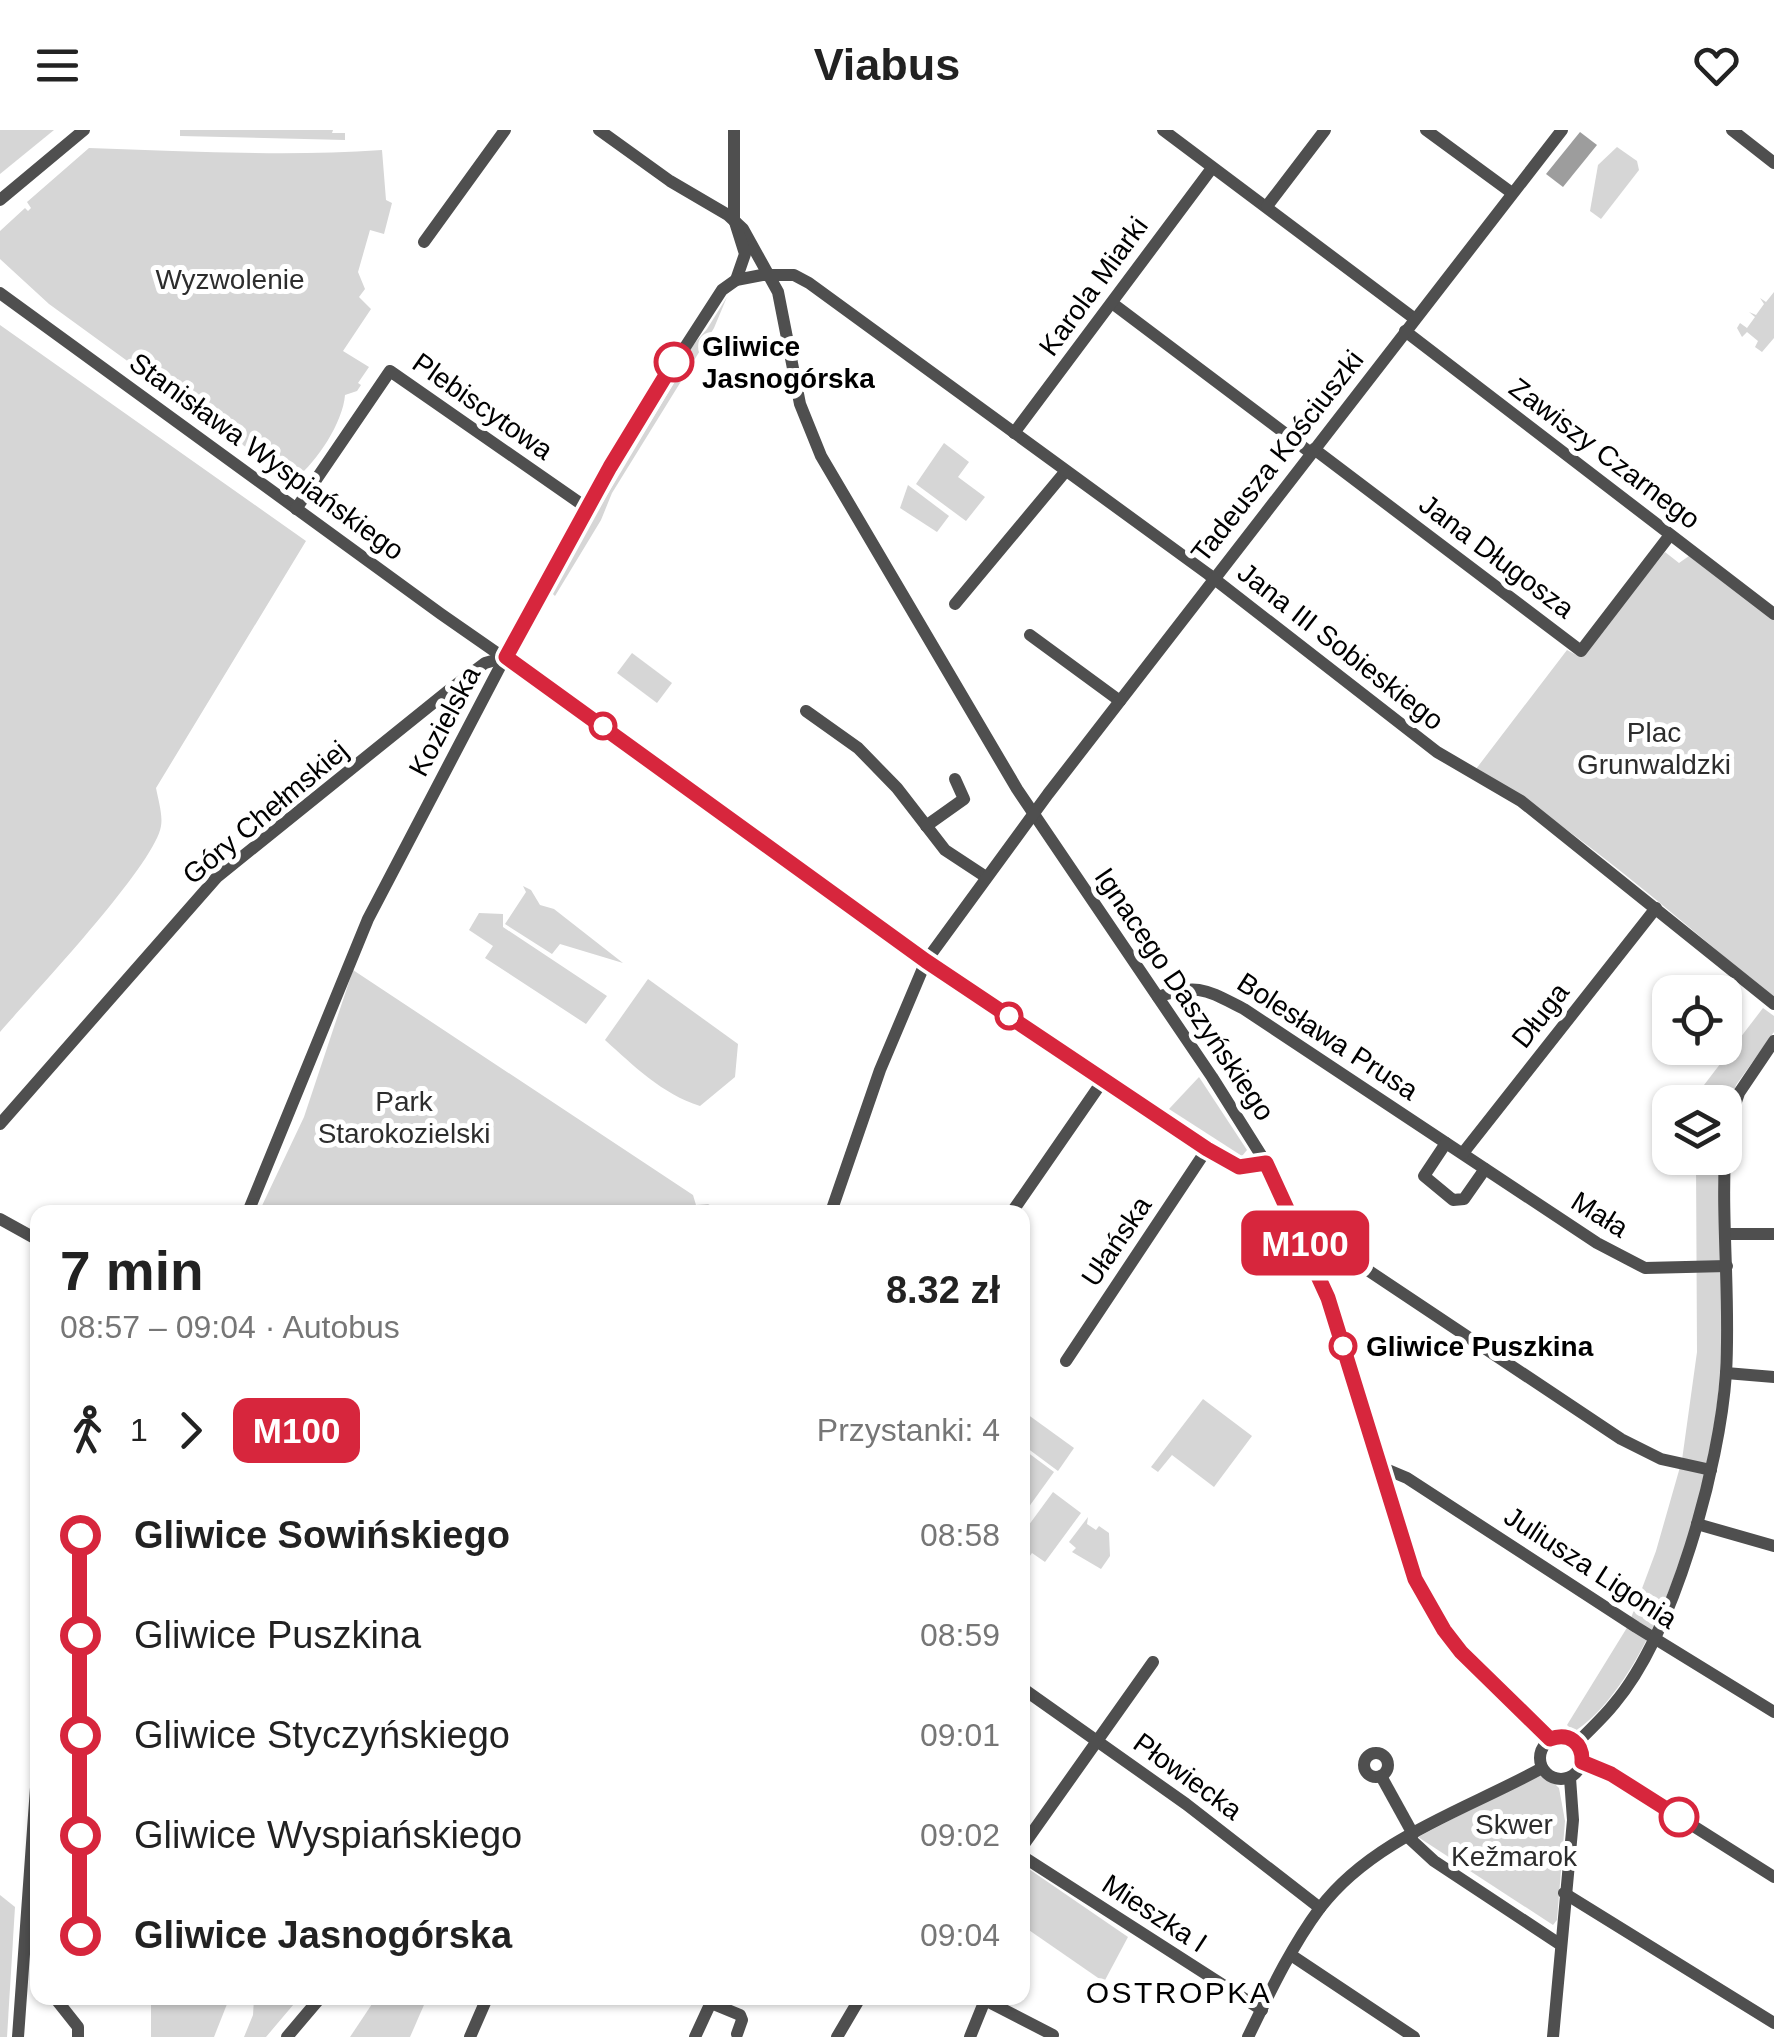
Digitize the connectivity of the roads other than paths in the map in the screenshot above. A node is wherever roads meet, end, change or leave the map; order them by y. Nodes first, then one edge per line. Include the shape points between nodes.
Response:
1 (84, 130) edge
2 (506, 130) edge
3 (734, 130) edge
4 (1163, 130) edge
5 (1324, 130) edge
6 (1426, 130) edge
7 (1562, 130) edge
8 (1732, 130) edge
9 (605, 133) edge
10 (1774, 163) edge
11 (1212, 168) junction
12 (1512, 193) junction
13 (0, 200) edge
14 (1267, 206) junction
15 (734, 220) junction
16 (424, 242) dead end
17 (771, 276) junction
18 (736, 280) junction
19 (0, 293) edge
20 (1112, 303) junction
21 (1415, 319) junction
22 (1405, 332) junction
23 (1014, 433) junction
24 (1313, 451) junction
25 (1065, 472) junction
26 (587, 508) junction
27 (296, 509) junction
28 (1670, 535) junction
29 (1214, 579) junction
30 (954, 604) dead end
31 (1774, 614) edge
32 (1030, 636) dead end
33 (506, 657) junction
34 (1120, 701) junction
35 (806, 711) dead end
36 (955, 780) dead end
37 (1034, 814) junction
38 (926, 826) junction
39 (986, 877) junction
40 (1656, 908) junction
41 (926, 961) junction
42 (1158, 997) junction
43 (1774, 1004) edge
44 (1774, 1041) edge
45 (1104, 1079) junction
46 (0, 1124) edge
47 (1446, 1143) junction
48 (1207, 1149) junction
49 (1464, 1153) junction
50 (1266, 1163) junction
51 (1485, 1169) junction
52 (251, 1205) edge
53 (833, 1205) edge
54 (1017, 1205) edge
55 (0, 1219) edge
56 (1726, 1234) junction
57 (1774, 1234) edge
58 (30, 1236) edge
59 (1307, 1248) junction
60 (1726, 1266) junction
61 (1066, 1361) dead end
62 (1726, 1373) junction
63 (1774, 1377) edge
64 (1380, 1470) junction
65 (1711, 1470) junction
66 (1697, 1524) junction
67 (1774, 1546) edge
68 (1653, 1637) junction
69 (1153, 1662) dead end
70 (1030, 1694) edge
71 (1774, 1712) edge
72 (1550, 1739) junction
73 (1096, 1740) junction
74 (1577, 1743) junction
75 (1582, 1762) junction
76 (1542, 1768) junction
77 (1381, 1776) dead end
78 (1570, 1778) junction
79 (1030, 1835) edge
80 (1410, 1836) junction
81 (1030, 1861) edge
82 (1774, 1877) edge
83 (1564, 1894) junction
84 (1320, 1908) junction
85 (1561, 1945) junction
86 (1291, 1955) junction
87 (30, 1977) edge
88 (60, 2005) edge
89 (314, 2005) edge
90 (485, 2005) edge
91 (710, 2005) edge
92 (721, 2005) edge
93 (854, 2005) edge
94 (981, 2005) edge
95 (995, 2005) edge
96 (1262, 2010) junction
97 (1774, 2023) edge
98 (737, 2034) dead end
99 (1053, 2035) edge
100 (18, 2037) edge
101 (78, 2037) edge
102 (286, 2037) edge
103 (470, 2037) edge
104 (696, 2037) edge
105 (837, 2037) edge
106 (970, 2037) edge
107 (1248, 2037) edge
108 (1414, 2037) edge
109 (1552, 2037) edge

1 - 13 street
2 - 16 street
3 - 15 street
4 - 11 street
5 - 14 street
6 - 12 street
7 - 12 street, Tadeusza Kościuszki
8 - 10 street
9 - 15 street
11 - 14 street
11 - 20 street, Karola Miarki
12 - 21 street, Tadeusza Kościuszki
14 - 21 street
15 - 17 street, Ignacego Daszyńskiego
15 - 18 street via 745,254
17 - 18 street
17 - 23 street, Jana III Sobieskiego via 802,278
17 - 37 street, Ignacego Daszyńskiego via 812,438
18 - 26 street, Kozielska via 716,298
19 - 27 street, Stanisława Wyspiańskiego
20 - 23 street, Karola Miarki
20 - 24 street
21 - 22 street, Tadeusza Kościuszki
22 - 24 street, Tadeusza Kościuszki
22 - 28 street, Zawiszy Czarnego
23 - 25 street, Jana III Sobieskiego
24 - 28 street, Jana Długosza via 1581,651
24 - 29 street, Tadeusza Kościuszki
25 - 29 street, Jana III Sobieskiego
25 - 30 street
26 - 27 street, Plebiscytowa via 390,371
26 - 33 street, Kozielska
27 - 33 street, Stanisława Wyspiańskiego
28 - 31 street, Zawiszy Czarnego
29 - 34 street, Tadeusza Kościuszki
29 - 40 street, Jana III Sobieskiego via 1437,752 1520,801
32 - 34 street
33 - 41 street, Stanisława Wyspiańskiego
33 - 46 street, Góry Chełmskiej via 453,687 218,878
33 - 52 street, Kozielska via 363,929
34 - 37 street, Tadeusza Kościuszki
35 - 38 street via 858,748
36 - 38 street via 964,799
37 - 39 street, Tadeusza Kościuszki
37 - 42 street, Ignacego Daszyńskiego
38 - 39 street via 945,850
39 - 41 street, Tadeusza Kościuszki
40 - 43 street, Jana III Sobieskiego
40 - 49 street, Długa
41 - 45 street, Stanisława Wyspiańskiego
41 - 53 street, Tadeusza Kościuszki
42 - 47 street, Bolesława Prusa via 1189,987 1215,994
42 - 50 street, Ignacego Daszyńskiego
44 - 56 street via 1738,1092 1727,1128
45 - 48 street, Stanisława Wyspiańskiego
45 - 54 street
47 - 49 street, Bolesława Prusa
47 - 51 street via 1424,1178 1453,1200 1464,1199
48 - 50 street, Stanisława Wyspiańskiego via 1239,1167
48 - 61 street, Ułańska
49 - 51 street, Mała
50 - 59 street, Ignacego Daszyńskiego
51 - 60 street, Mała via 1636,1264
55 - 58 street
56 - 57 street
56 - 60 street
59 - 64 street, Ignacego Daszyńskiego
59 - 65 street via 1324,1244 1340,1251 1646,1452
60 - 62 street
62 - 63 street
62 - 65 street
64 - 68 street, Juliusza Ligonia via 1407,1478
64 - 72 street, Ignacego Daszyńskiego via 1405,1553 1432,1612 1461,1652
65 - 66 street
66 - 67 street
66 - 68 street
68 - 71 street, Juliusza Ligonia
68 - 74 street via 1614,1704
69 - 73 street
70 - 73 street, Płowiecka
72 - 74 street via 1564,1736
72 - 76 street via 1540,1754
73 - 79 street
73 - 84 street, Płowiecka
74 - 75 street
75 - 78 street
75 - 82 street
76 - 78 street via 1556,1779
76 - 80 street
77 - 80 street
78 - 83 street via 1573,1820
80 - 84 street via 1360,1868
80 - 85 street via 1434,1861
81 - 96 street, Mieszka I
83 - 85 street
83 - 97 street
84 - 86 street
85 - 109 street
86 - 96 street
86 - 108 street
87 - 100 street
88 - 101 street
89 - 102 street
90 - 103 street
91 - 104 street
92 - 98 street via 740,2015
93 - 105 street
94 - 106 street
95 - 99 street
96 - 107 street

